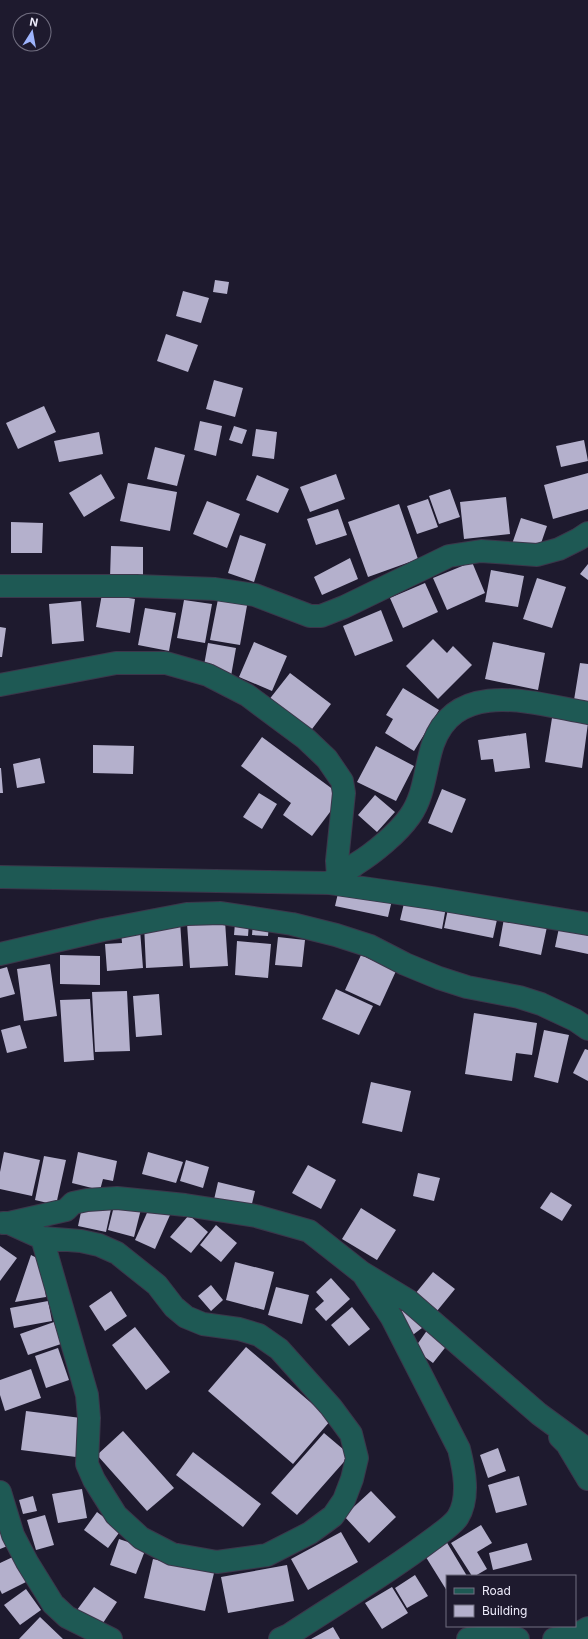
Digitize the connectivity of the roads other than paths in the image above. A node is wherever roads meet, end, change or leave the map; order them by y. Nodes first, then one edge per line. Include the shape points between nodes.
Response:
1 (588, 533) edge
2 (0, 586) edge
3 (0, 685) edge
4 (588, 713) edge
5 (0, 877) edge
6 (333, 879) junction
7 (588, 922) edge
8 (0, 954) edge
9 (588, 1029) edge
10 (4, 1223) edge
11 (42, 1238) junction
12 (361, 1272) junction
13 (539, 1414) junction
14 (588, 1450) edge
15 (588, 1479) edge
16 (0, 1492) edge
17 (588, 1628) edge
18 (112, 1639) edge
19 (280, 1639) edge
20 (468, 1639) edge
21 (518, 1639) edge
22 (554, 1639) edge

1 - 2 street via 559,549 537,555 482,551 449,556 320,616 310,616 255,595 215,589
3 - 6 street via 116,663 166,663 208,675 247,695 306,739 327,759 342,781 344,792
4 - 6 street via 509,699 488,700 464,707 445,721 433,744 419,798 411,816 388,840 358,864
5 - 6 street
6 - 7 street
8 - 9 street via 187,914 221,913 292,924 336,935 370,946 405,964 446,980 467,987 519,996 541,1004
10 - 11 street
10 - 12 street via 66,1210 73,1203 87,1200 117,1198 185,1205 256,1216 309,1231
11 - 11 street via 81,1241 117,1253 157,1285 174,1307 186,1317 203,1324 239,1329 259,1335 279,1349 331,1407 351,1434 357,1458 344,1500 333,1516 310,1533 267,1555 217,1562 172,1554 142,1538 116,1514 87,1464 87,1395
12 - 13 street via 409,1301
12 - 19 street via 392,1318 459,1449 464,1470 463,1502 458,1517 413,1554
13 - 14 street
13 - 15 street via 567,1444
16 - 18 street via 13,1536 53,1604 67,1617
17 - 22 street via 572,1637
20 - 21 street

